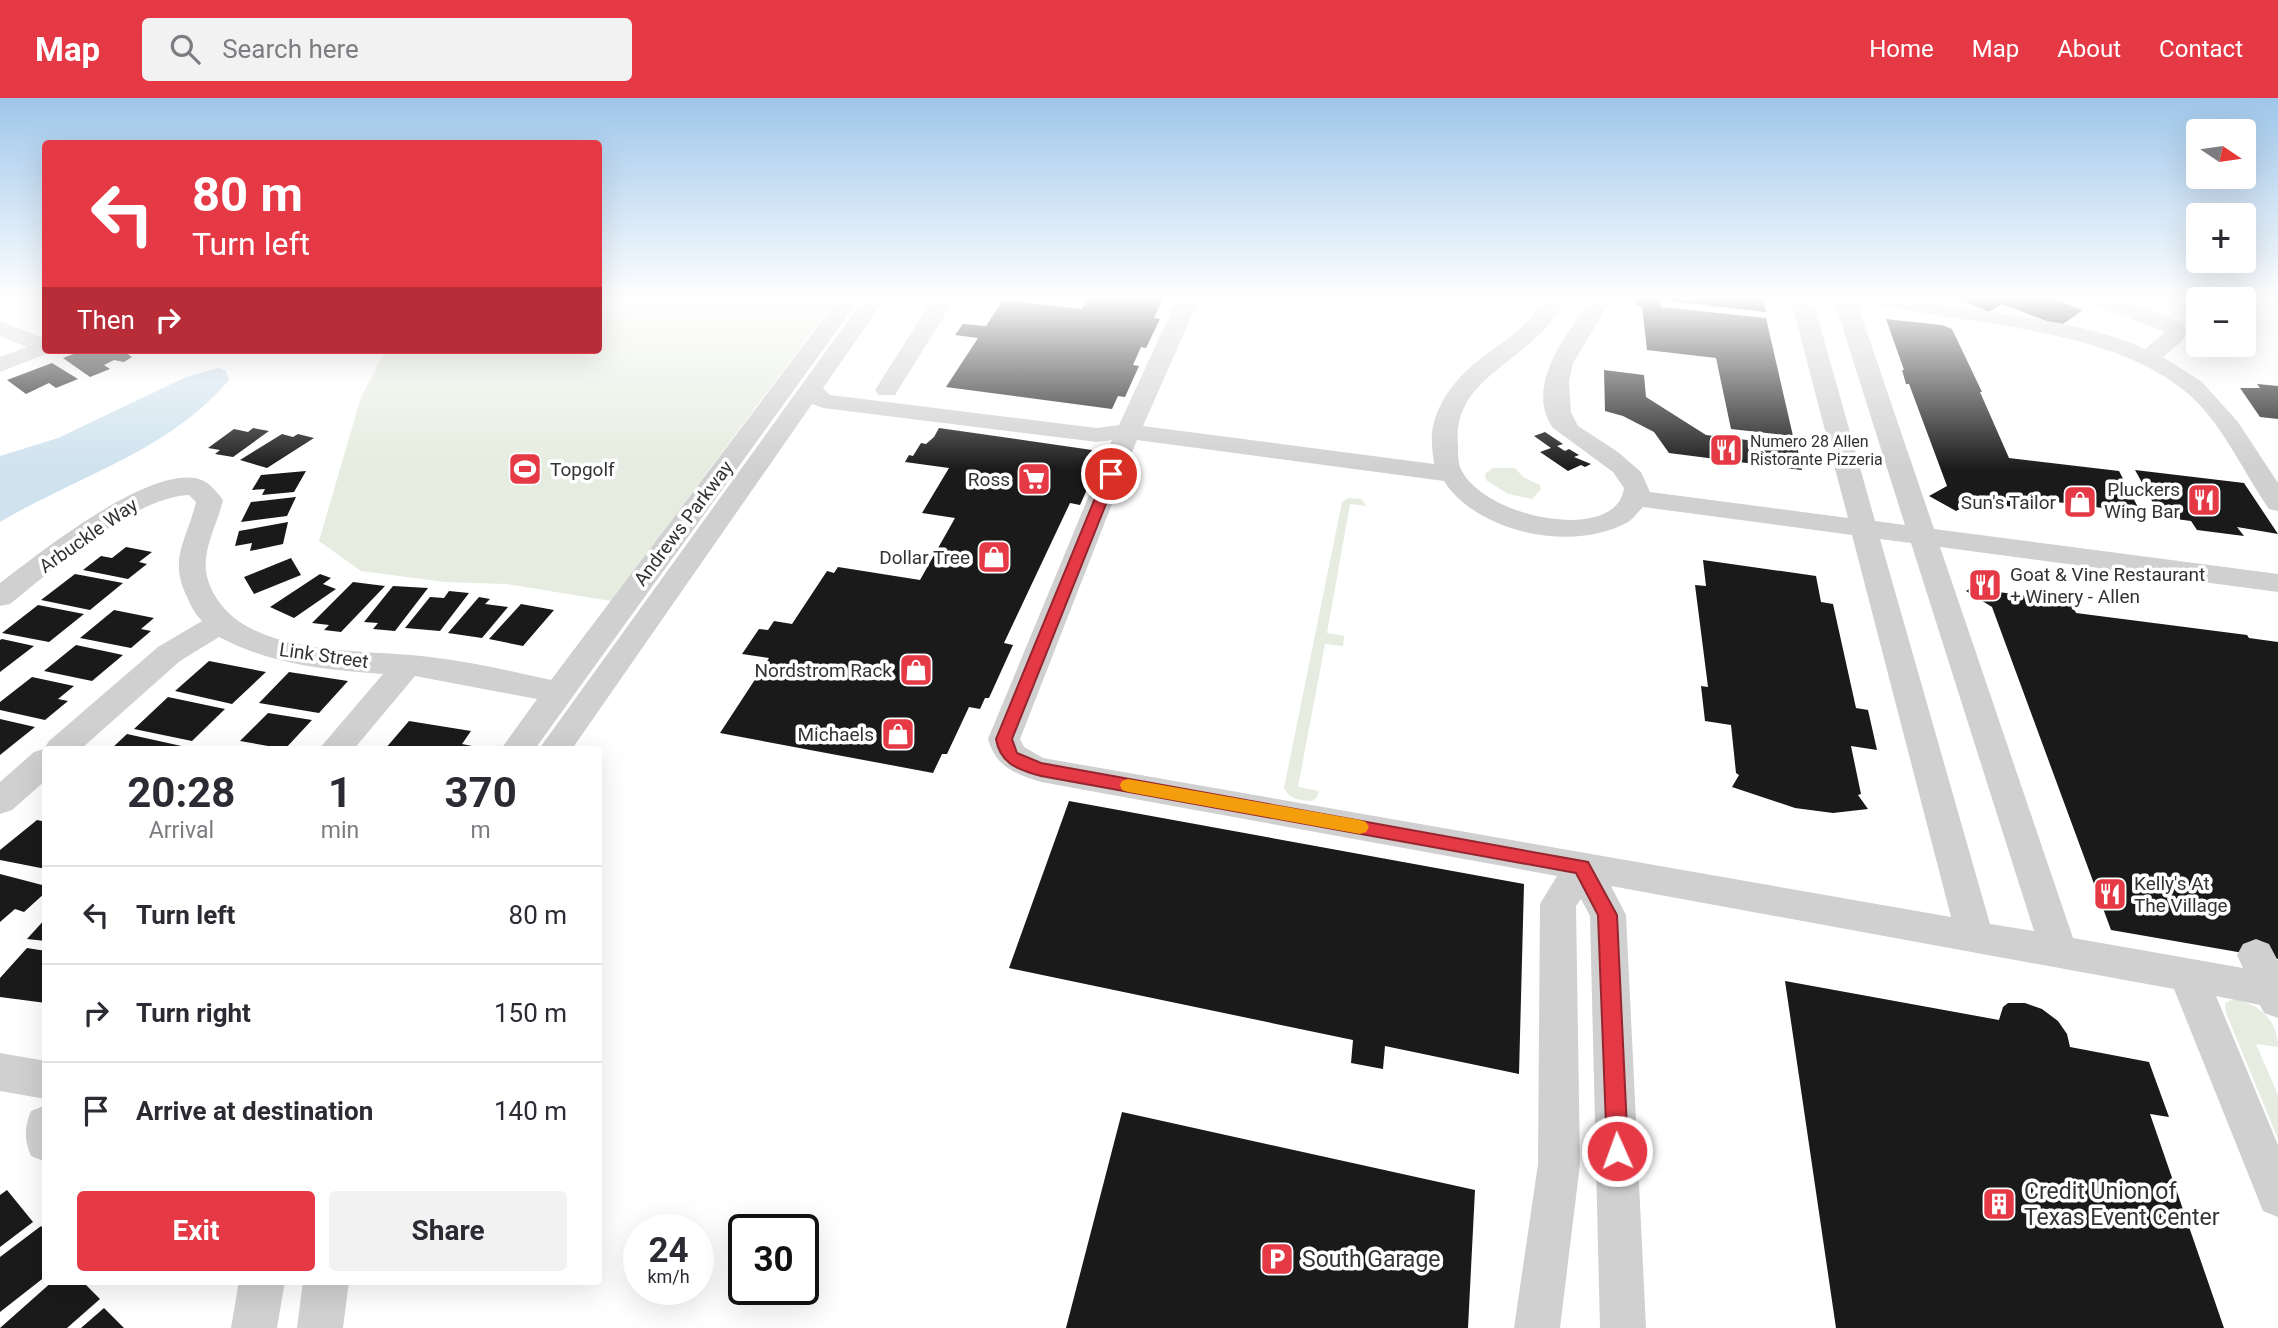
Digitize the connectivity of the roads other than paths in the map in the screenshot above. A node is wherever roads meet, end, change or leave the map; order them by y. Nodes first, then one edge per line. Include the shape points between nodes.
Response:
1 (27, 354) edge
2 (817, 354) edge
3 (826, 354) edge
4 (909, 354) edge
5 (1163, 354) edge
6 (1497, 354) edge
7 (1567, 354) edge
8 (1817, 354) edge
9 (1863, 354) edge
10 (2138, 354) edge
11 (2151, 354) edge
12 (2147, 358) junction
13 (0, 365) edge
14 (798, 387) junction
15 (887, 390) junction
16 (1129, 431) junction
17 (1449, 474) junction
18 (181, 486) joint
19 (1636, 498) junction
20 (2278, 503) edge
21 (1864, 529) junction
22 (1922, 536) junction
23 (2278, 583) edge
24 (0, 597) edge
25 (220, 623) junction
26 (408, 665) junction
27 (558, 692) junction
28 (63, 746) edge
29 (338, 746) edge
30 (519, 746) edge
31 (557, 746) edge
32 (42, 764) edge
33 (0, 801) edge
34 (1582, 867) junction
35 (1975, 937) junction
36 (2059, 952) junction
37 (2256, 955) dead end
38 (2188, 976) junction
39 (2276, 994) edge
40 (0, 1072) edge
41 (42, 1079) edge
42 (2278, 1196) edge
43 (261, 1285) edge
44 (325, 1285) edge
45 (254, 1328) edge
46 (320, 1328) edge
47 (1537, 1328) edge
48 (1623, 1328) edge

1 - 13 street
2 - 14 street, Andrews Parkway
3 - 14 street, Andrews Parkway
4 - 15 street
5 - 16 street
6 - 17 street via 1469,378 1450,409 1442,454
7 - 19 street via 1559,368 1562,423 1629,472 1637,488
8 - 21 street
9 - 22 street
10 - 12 street
11 - 12 street
12 - 20 street via 2205,398
14 - 15 street via 834,384
14 - 16 street via 823,401 1097,435
14 - 27 street, Andrews Parkway
14 - 31 street, Andrews Parkway
15 - 16 street via 1105,419
16 - 17 street
16 - 34 street via 1004,739 1012,757 1041,769
17 - 19 street via 1458,489 1477,504 1532,525 1597,524 1628,509
18 - 24 street, Arbuckle Way via 128,504
18 - 25 street, Link Street via 204,490 210,500 192,549 192,570 201,599
19 - 21 street
21 - 22 street
21 - 35 street
22 - 23 street
22 - 36 street
25 - 26 street, Link Street via 254,642 284,651
25 - 28 street via 169,654
26 - 27 street, Link Street
26 - 29 street
27 - 30 street, Andrews Parkway
32 - 33 street
34 - 35 street
34 - 47 street via 1558,904 1559,1164
34 - 48 street via 1608,915
35 - 36 street
36 - 38 street
37 - 39 street
38 - 39 street
38 - 42 street
40 - 41 street
43 - 45 street
44 - 46 street

